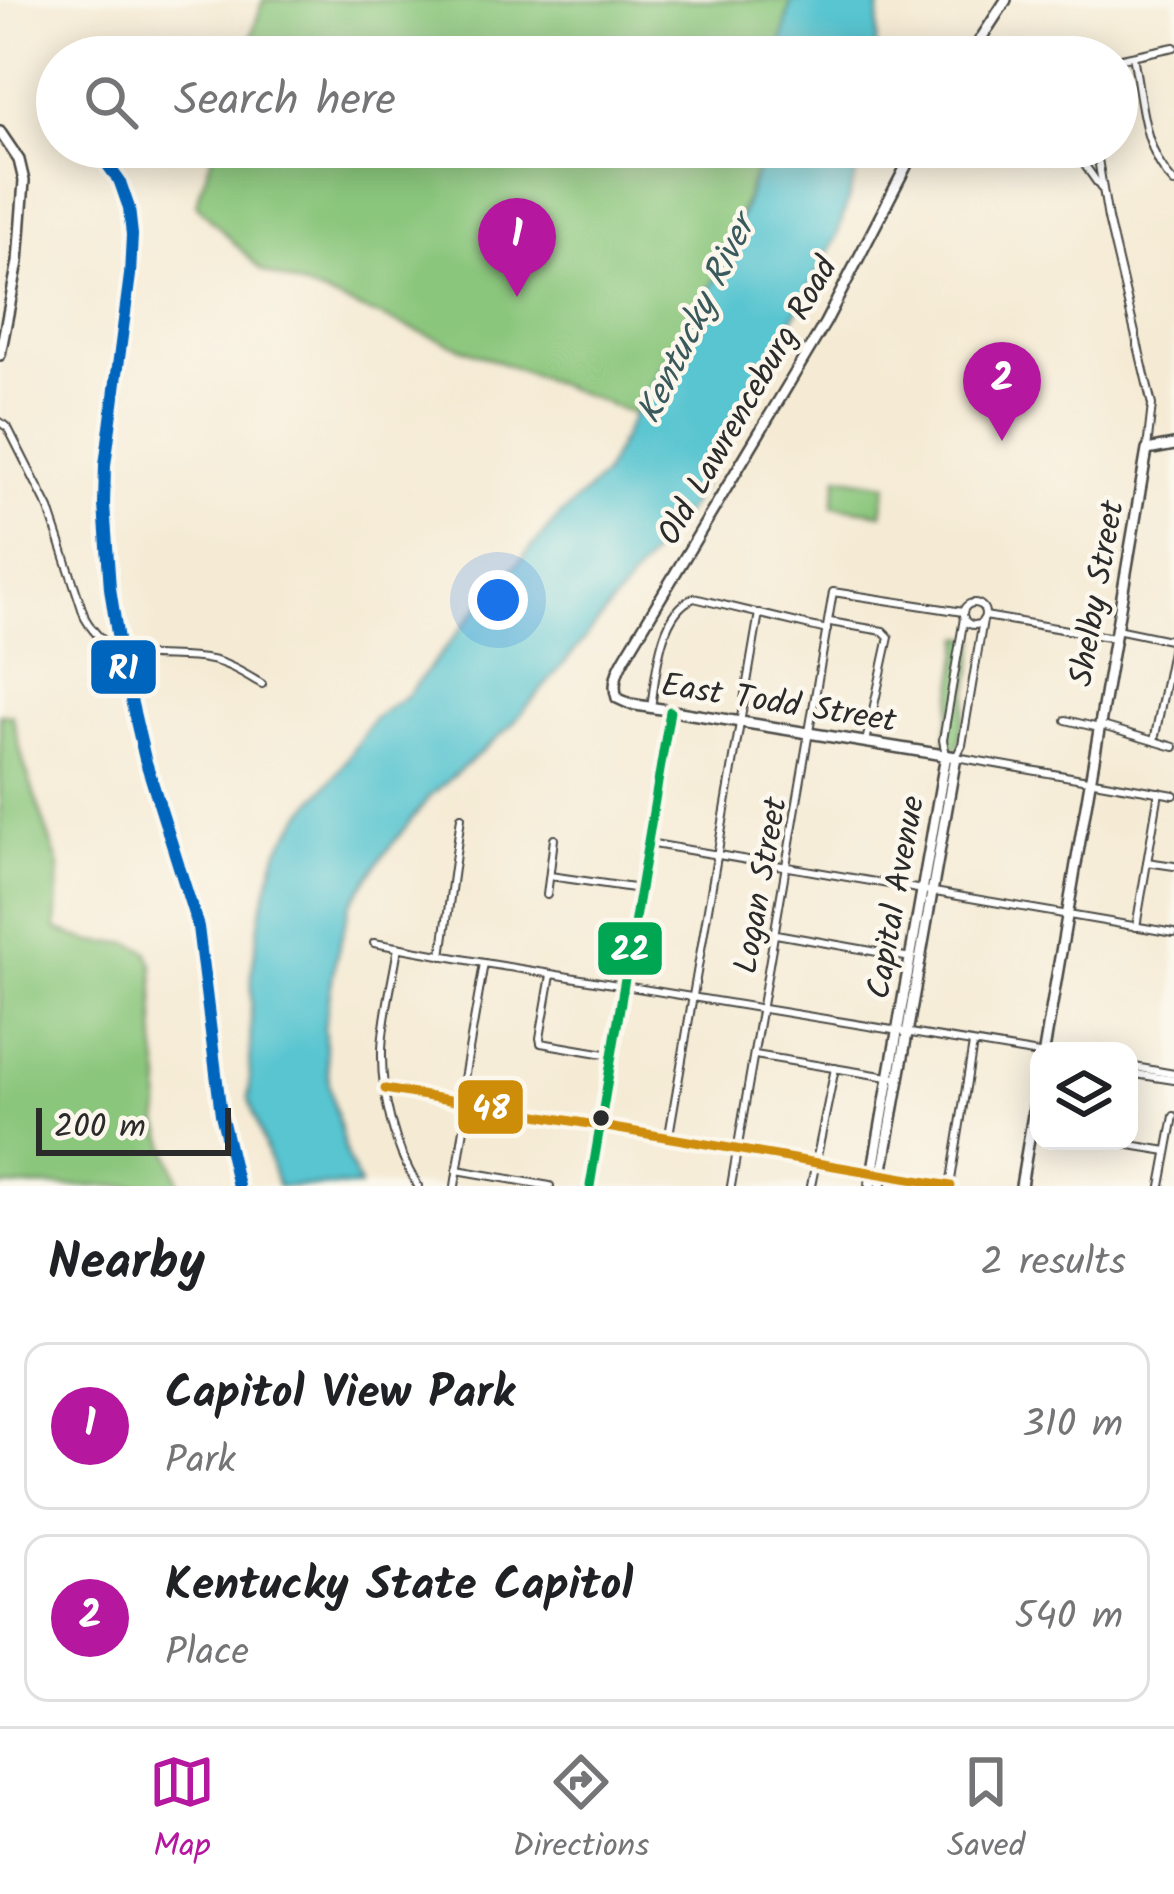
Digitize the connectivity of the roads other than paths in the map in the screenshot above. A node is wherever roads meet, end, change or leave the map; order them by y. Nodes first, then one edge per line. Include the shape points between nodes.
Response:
1 (1006, 0) edge
2 (983, 36) edge
3 (1174, 47) edge
4 (1138, 55) edge
5 (1138, 85) edge
6 (0, 132) edge
7 (905, 168) edge
8 (1087, 168) edge
9 (1099, 168) edge
10 (1174, 183) edge
11 (1103, 191) junction
12 (0, 356) edge
13 (0, 422) edge
14 (1174, 446) edge
15 (1147, 450) junction
16 (759, 613) junction
17 (963, 615) junction
18 (987, 618) junction
19 (827, 626) junction
20 (1115, 633) junction
21 (1174, 641) edge
22 (616, 676) joint
23 (262, 684) dead end
24 (651, 708) junction
25 (670, 711) junction
26 (1066, 721) dead end
27 (740, 723) junction
28 (1099, 726) junction
29 (809, 733) junction
30 (1154, 741) junction
31 (866, 742) junction
32 (1174, 747) edge
33 (951, 756) junction
34 (1090, 780) junction
35 (1160, 792) junction
36 (1174, 795) edge
37 (461, 817) dead end
38 (554, 839) dead end
39 (648, 843) junction
40 (717, 855) junction
41 (1147, 862) junction
42 (786, 866) junction
43 (1174, 866) edge
44 (550, 876) junction
45 (640, 889) junction
46 (928, 889) junction
47 (547, 895) dead end
48 (1067, 914) junction
49 (1136, 926) junction
50 (1174, 933) edge
51 (774, 934) junction
52 (374, 943) dead end
53 (398, 947) junction
54 (442, 956) junction
55 (916, 959) junction
56 (484, 963) junction
57 (551, 975) junction
58 (624, 985) junction
59 (693, 996) junction
60 (762, 1008) junction
61 (903, 1032) junction
62 (1043, 1042) edge
63 (973, 1044) junction
64 (1030, 1052) edge
65 (754, 1054) junction
66 (612, 1055) junction
67 (835, 1068) junction
68 (1138, 1071) edge
69 (1174, 1077) edge
70 (895, 1078) junction
71 (385, 1089) junction
72 (464, 1102) junction
73 (1174, 1116) edge
74 (600, 1125) junction
75 (668, 1137) junction
76 (1138, 1147) edge
77 (737, 1148) junction
78 (1030, 1149) edge
79 (1168, 1152) junction
80 (816, 1162) junction
81 (458, 1170) junction
82 (878, 1172) junction
83 (418, 1186) edge
84 (455, 1186) edge
85 (550, 1186) edge
86 (590, 1186) edge
87 (731, 1186) edge
88 (811, 1186) edge
89 (870, 1186) edge
90 (880, 1186) edge
91 (950, 1186) edge
92 (1021, 1186) edge
93 (1161, 1186) edge

1 - 2 main road
3 - 4 street
5 - 10 street via 1151,149
6 - 12 main road via 24,181
7 - 22 main road, Old Lawrenceburg Road via 825,323
8 - 11 street
9 - 11 street, Shelby Street
11 - 15 street, Shelby Street via 1152,405
13 - 23 street via 43,493 92,631 120,653 215,661
14 - 15 main road
15 - 20 main road, Shelby Street
16 - 19 street
16 - 24 street via 683,602 663,637
16 - 27 street
17 - 18 street via 971,625
17 - 18 street via 977,603
17 - 19 street, Logan Street via 833,592
17 - 33 street, Capital Avenue via 943,740
18 - 20 street
18 - 33 street, Capital Avenue via 962,745
19 - 29 street, Logan Street
19 - 31 street via 889,637
20 - 21 street
20 - 28 main road, Shelby Street
21 - 30 street
22 - 24 main road, East Todd Street via 617,698
24 - 25 main road, East Todd Street
25 - 27 main road, East Todd Street
25 - 39 street
26 - 28 street
27 - 29 main road, East Todd Street
27 - 40 street
28 - 30 street
28 - 34 main road, Shelby Street
29 - 31 main road, East Todd Street
29 - 42 street, Logan Street
30 - 32 street
31 - 33 main road, East Todd Street
33 - 34 street
33 - 46 main road, Capital Avenue
34 - 35 street
34 - 48 main road, Shelby Street
35 - 36 street
35 - 41 street
37 - 54 street
38 - 44 street
39 - 40 street
39 - 45 street
40 - 42 street
40 - 59 street
41 - 43 street
41 - 49 street
42 - 46 street
42 - 51 street, Logan Street
44 - 45 street
44 - 47 street
45 - 58 street
46 - 48 street
46 - 55 main road, Capital Avenue
48 - 49 street
48 - 62 main road, Shelby Street
49 - 50 street
51 - 55 street
51 - 60 street, Logan Street
52 - 53 street
53 - 54 street
53 - 71 street via 382,1048
54 - 56 street
55 - 61 main road, Capital Avenue
56 - 57 street
56 - 72 street
57 - 58 street
57 - 66 street via 541,1043
58 - 59 street
58 - 66 street
59 - 60 street
59 - 75 street
60 - 61 street
60 - 65 street, Logan Street
61 - 63 street
61 - 70 main road, Capital Avenue
63 - 64 street
63 - 91 street
65 - 67 street
65 - 77 street, Logan Street
66 - 74 street
67 - 70 street
67 - 80 street
68 - 69 street
70 - 82 main road, Capital Avenue
71 - 72 street
71 - 83 street
72 - 74 street
72 - 81 street
73 - 79 street
74 - 75 street
74 - 86 street
75 - 77 street
76 - 79 street
77 - 80 street
77 - 87 street, Logan Street
78 - 92 main road
79 - 93 street
80 - 82 street
80 - 88 street
81 - 84 street
81 - 85 street
82 - 89 main road, Capital Avenue
82 - 90 main road, Capital Avenue
82 - 91 street

